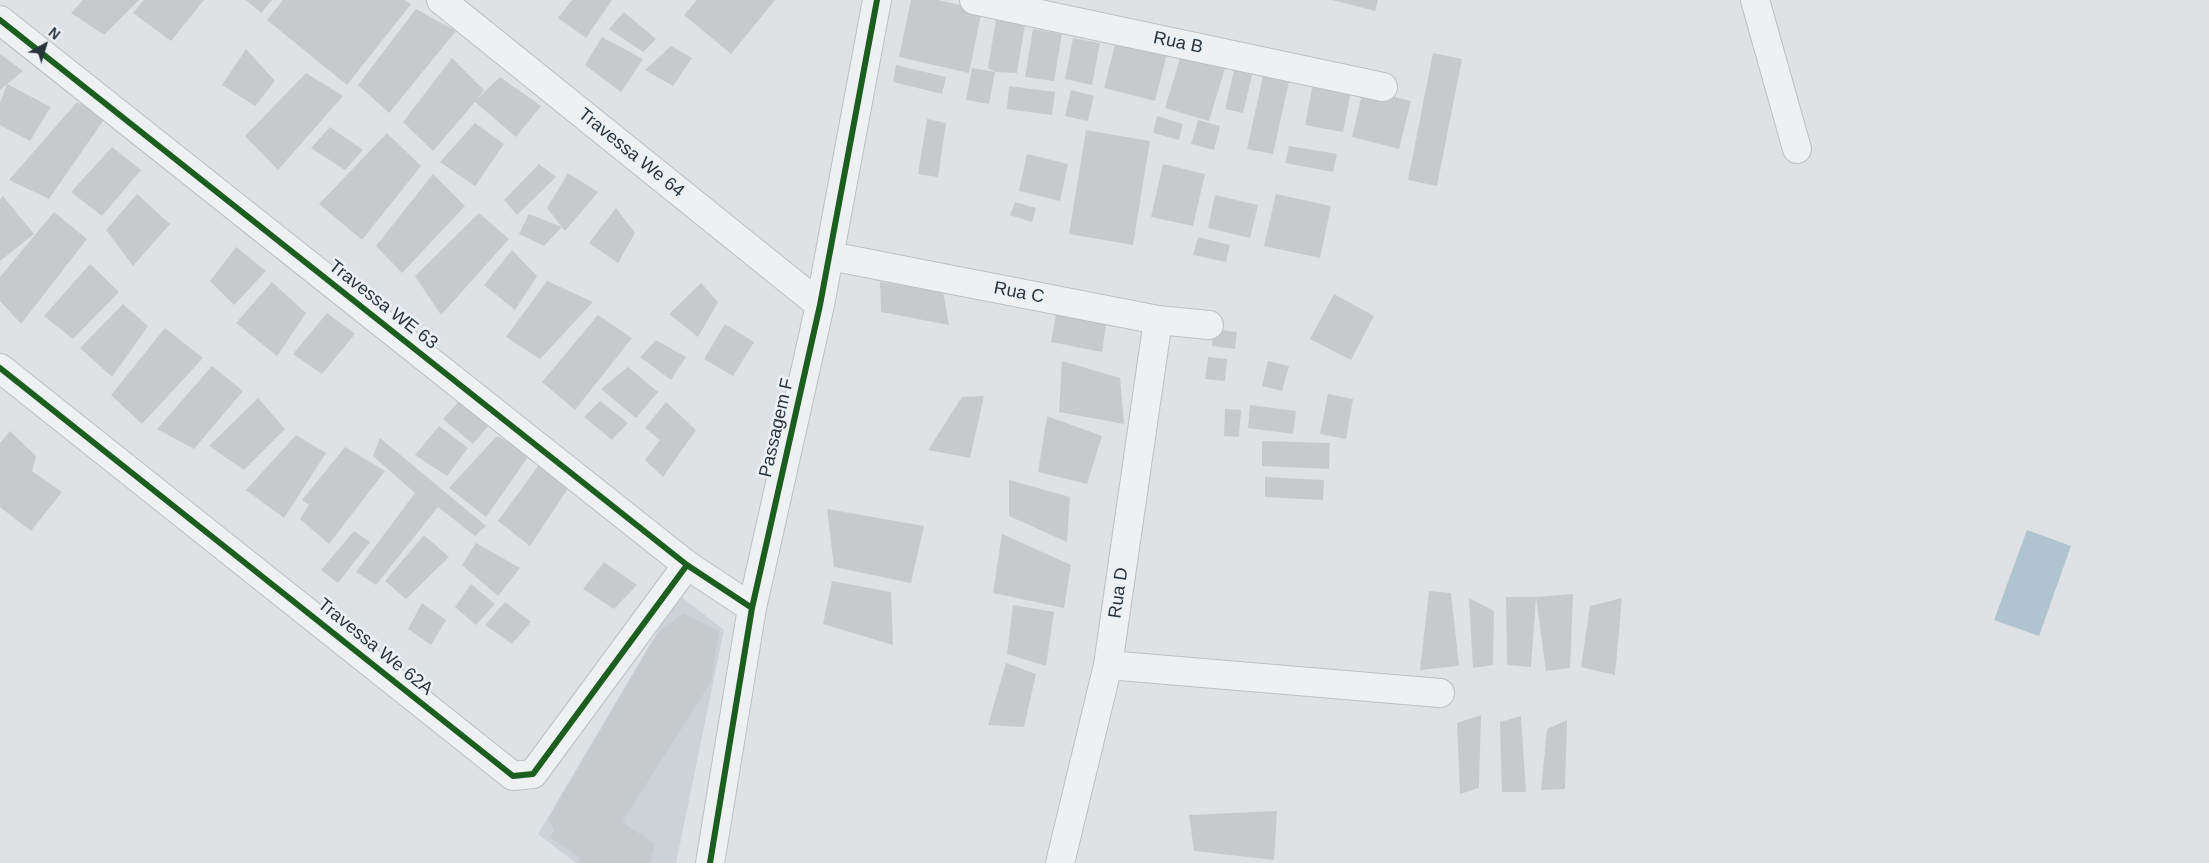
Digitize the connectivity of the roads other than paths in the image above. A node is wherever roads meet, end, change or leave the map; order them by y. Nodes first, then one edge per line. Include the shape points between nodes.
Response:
1 (441, 0) edge
2 (974, 0) edge
3 (1755, 0) edge
4 (875, 1) edge
5 (0, 20) edge
6 (1383, 87) dead end
7 (1797, 149) dead end
8 (830, 256) junction
9 (820, 305) junction
10 (1158, 320) junction
11 (1209, 325) dead end
12 (0, 368) edge
13 (687, 565) junction
14 (752, 608) junction
15 (1108, 665) junction
16 (1440, 693) dead end
17 (710, 863) edge
18 (1060, 863) edge

1 - 9 street, Travessa We 64
2 - 6 street, Rua B
3 - 7 street
4 - 8 street, Passagem F
5 - 13 street, Travessa WE 63
8 - 9 street, Passagem F
8 - 10 street, Rua C
9 - 14 street, Passagem F
10 - 11 street, Rua C
10 - 15 street, Rua D
12 - 13 street, Travessa We 62A via 513,776 533,774
13 - 14 street, Travessa WE 63
14 - 17 street, Passagem F
15 - 16 street
15 - 18 street, Rua D

